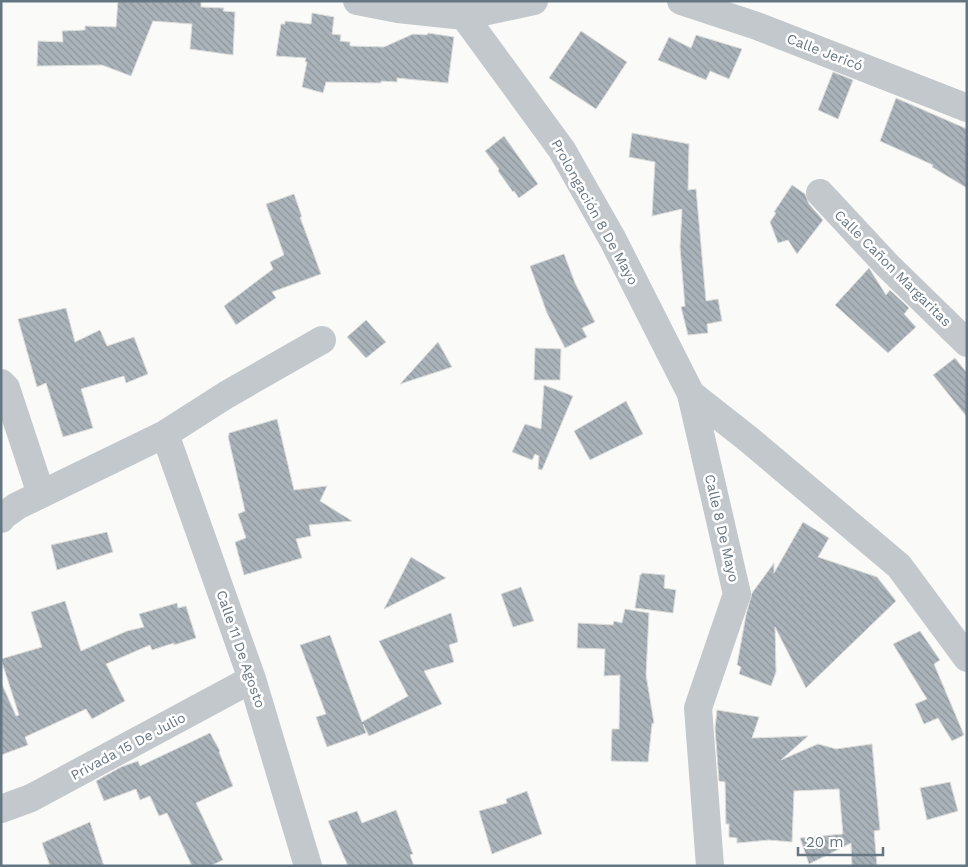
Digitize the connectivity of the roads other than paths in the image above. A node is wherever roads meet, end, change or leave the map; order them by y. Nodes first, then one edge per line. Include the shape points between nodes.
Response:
1 (357, 1) edge
2 (534, 1) edge
3 (681, 1) edge
4 (464, 16) junction
5 (967, 108) edge
6 (820, 193) dead end
7 (322, 340) dead end
8 (967, 343) edge
9 (1, 383) edge
10 (691, 394) junction
11 (165, 434) junction
12 (41, 494) junction
13 (2, 518) edge
14 (967, 658) edge
15 (252, 679) junction
16 (1, 809) edge
17 (308, 866) edge
18 (710, 866) edge

1 - 4 street
2 - 4 street
3 - 5 street, Calle Jericó via 757,26
4 - 10 street, Prolongación 8 De Mayo via 562,150 613,240
6 - 8 street, Calle Cañon Margaritas via 887,265
7 - 11 street
9 - 12 street via 6,388
10 - 14 street via 899,566
10 - 18 street, Calle 8 De Mayo via 737,594 698,708
11 - 12 street
11 - 15 street, Calle 11 De Agosto
12 - 13 street
15 - 16 street, Privada 15 De Julio via 31,798
15 - 17 street, Calle 11 De Agosto

